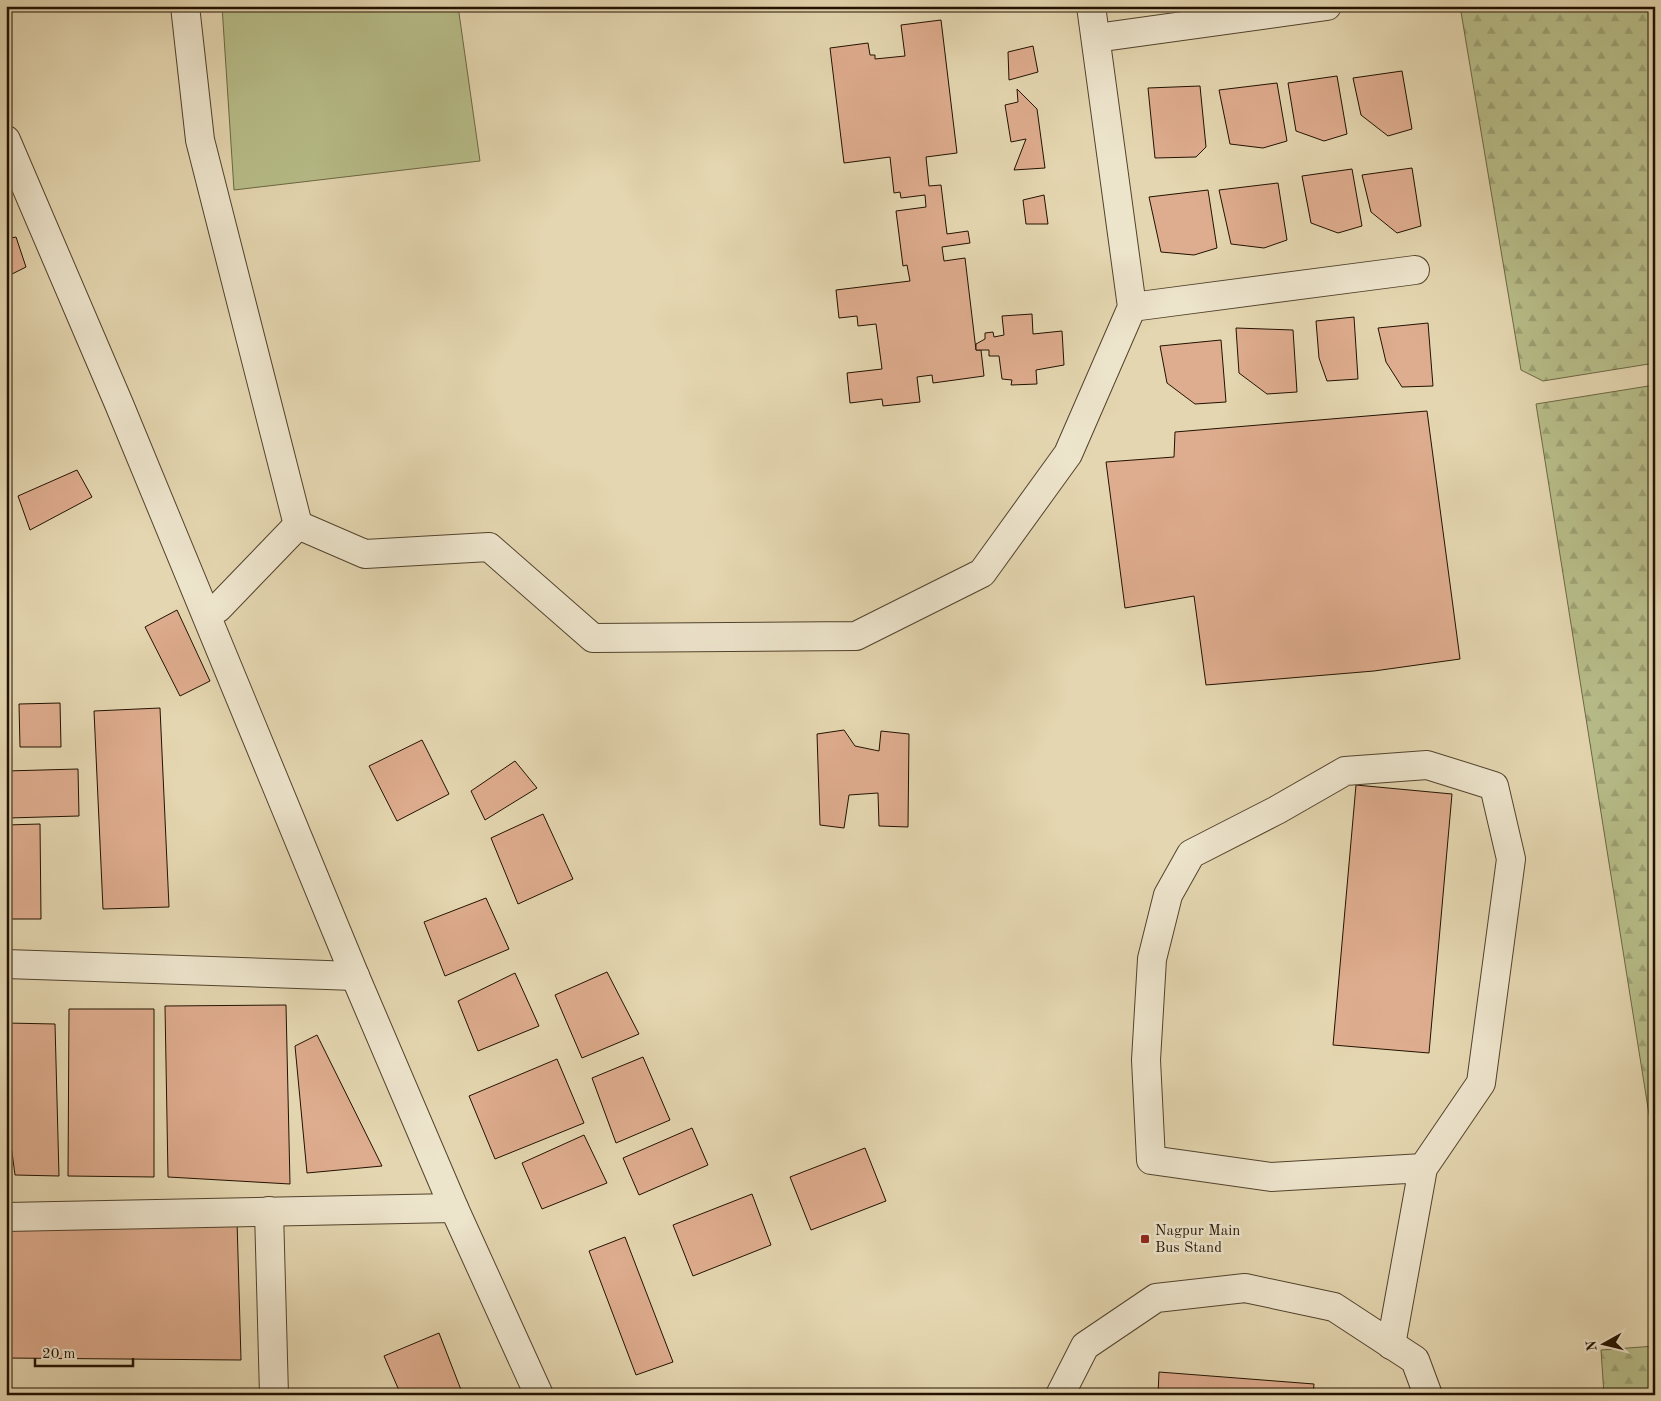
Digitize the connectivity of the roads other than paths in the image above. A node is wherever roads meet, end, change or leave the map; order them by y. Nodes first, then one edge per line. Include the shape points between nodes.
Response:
1 (185, 6) edge
2 (1091, 6) edge
3 (1327, 6) edge
4 (1096, 38) junction
5 (6, 140) edge
6 (1415, 270) dead end
7 (1132, 307) junction
8 (298, 525) junction
9 (218, 608) dead end
10 (6, 964) edge
11 (355, 976) junction
12 (1424, 1168) junction
13 (454, 1208) junction
14 (269, 1211) junction
15 (6, 1217) edge
16 (1391, 1345) junction
17 (274, 1395) edge
18 (539, 1395) edge
19 (1060, 1395) edge
20 (1428, 1395) edge

1 - 8 street via 200,140
2 - 4 street
3 - 4 street
4 - 7 street
5 - 11 street via 123,413
6 - 7 street
7 - 8 street via 1068,454 982,573 856,636 592,638 489,547 365,554
8 - 9 street
10 - 11 street
11 - 13 street
12 - 12 street via 1481,1083 1512,859 1494,786 1427,765 1345,771 1278,810 1191,854 1168,895 1152,959 1146,1060 1151,1160 1271,1176
12 - 16 street
13 - 14 street
13 - 18 street
14 - 15 street
14 - 17 street
16 - 19 street via 1334,1307 1245,1288 1156,1298 1085,1346
16 - 20 street via 1415,1360

